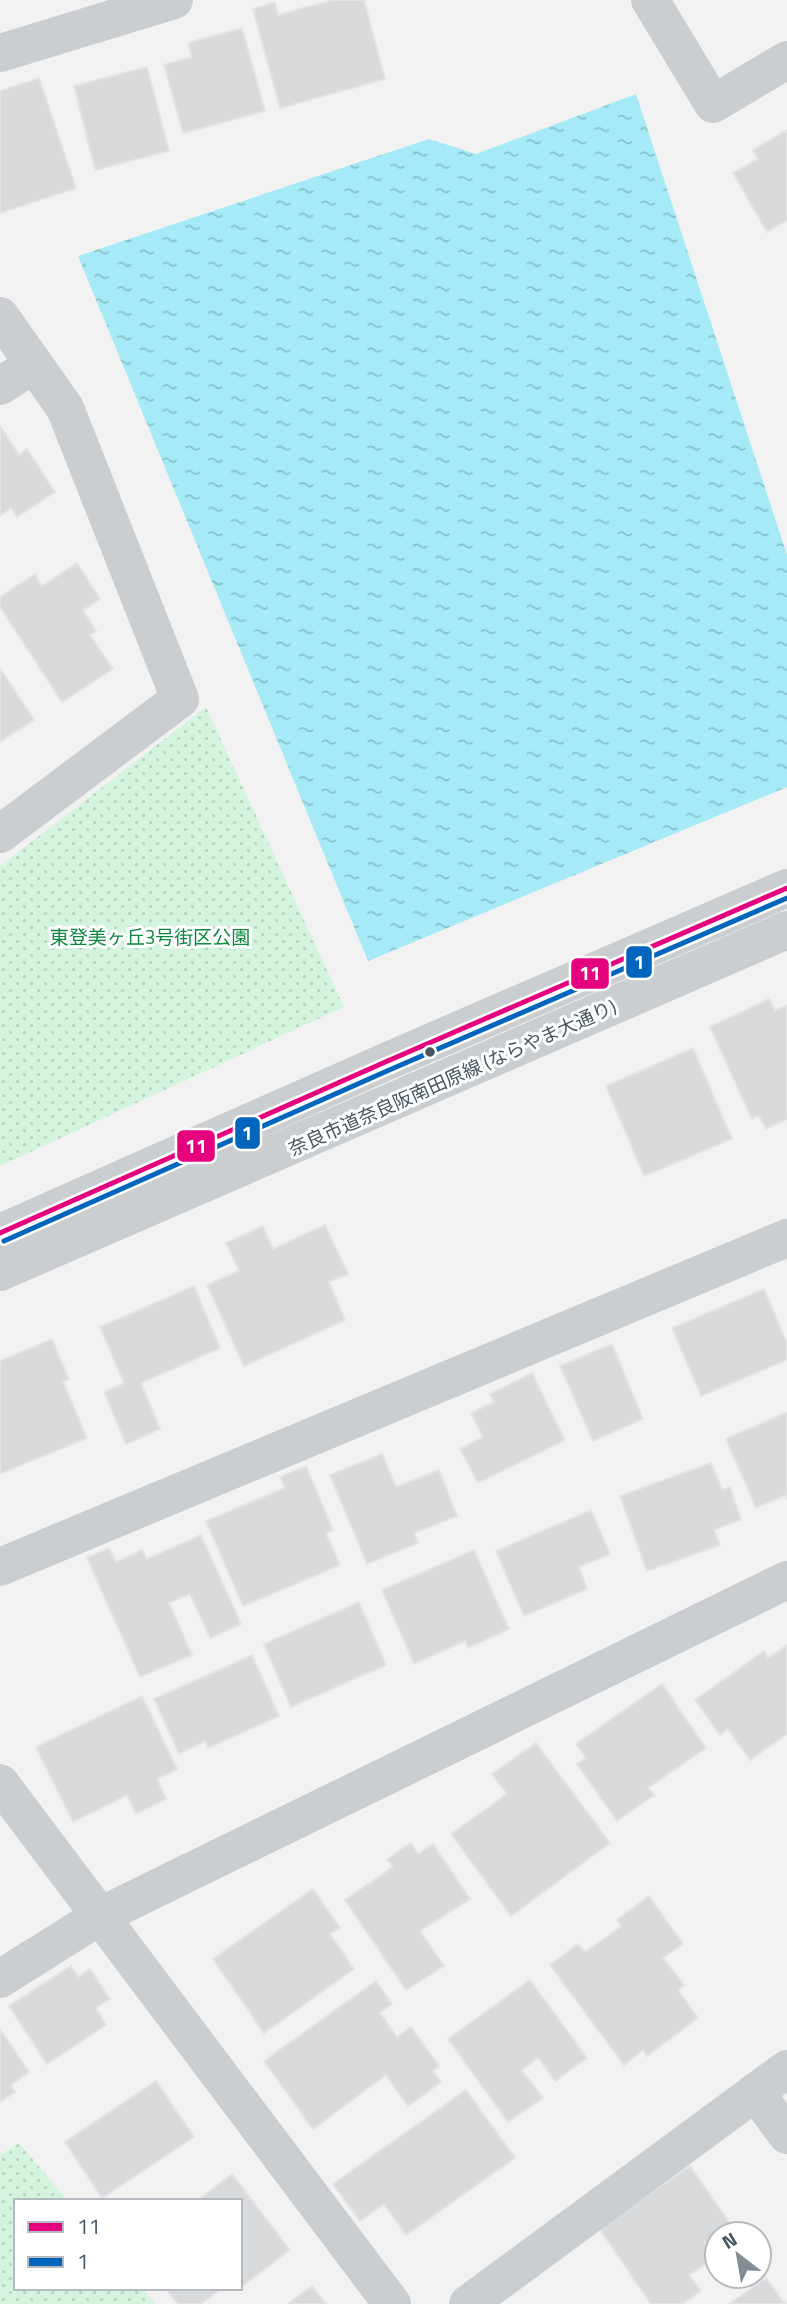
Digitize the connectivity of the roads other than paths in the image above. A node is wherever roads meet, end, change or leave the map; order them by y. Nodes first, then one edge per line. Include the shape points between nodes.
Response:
1 (174, 0) edge
2 (650, 0) edge
3 (0, 53) edge
4 (787, 60) edge
5 (0, 316) edge
6 (33, 365) junction
7 (0, 386) edge
8 (0, 834) edge
9 (787, 888) edge
10 (787, 930) edge
11 (0, 1233) edge
12 (787, 1238) edge
13 (0, 1272) edge
14 (0, 1567) edge
15 (787, 1580) edge
16 (0, 1783) edge
17 (100, 1916) junction
18 (0, 1979) edge
19 (787, 2069) edge
20 (755, 2092) junction
21 (787, 2135) edge
22 (392, 2304) edge
23 (468, 2304) edge

1 - 3 street
2 - 4 street via 713,104
5 - 6 street
6 - 7 street
6 - 8 street via 65,408 180,699
9 - 11 street
10 - 13 street, 奈良市道奈良阪南田原線 (ならやま大通り)
12 - 14 street
15 - 17 street
16 - 17 street
17 - 18 street
17 - 22 street
19 - 20 street
20 - 21 street
20 - 23 street

